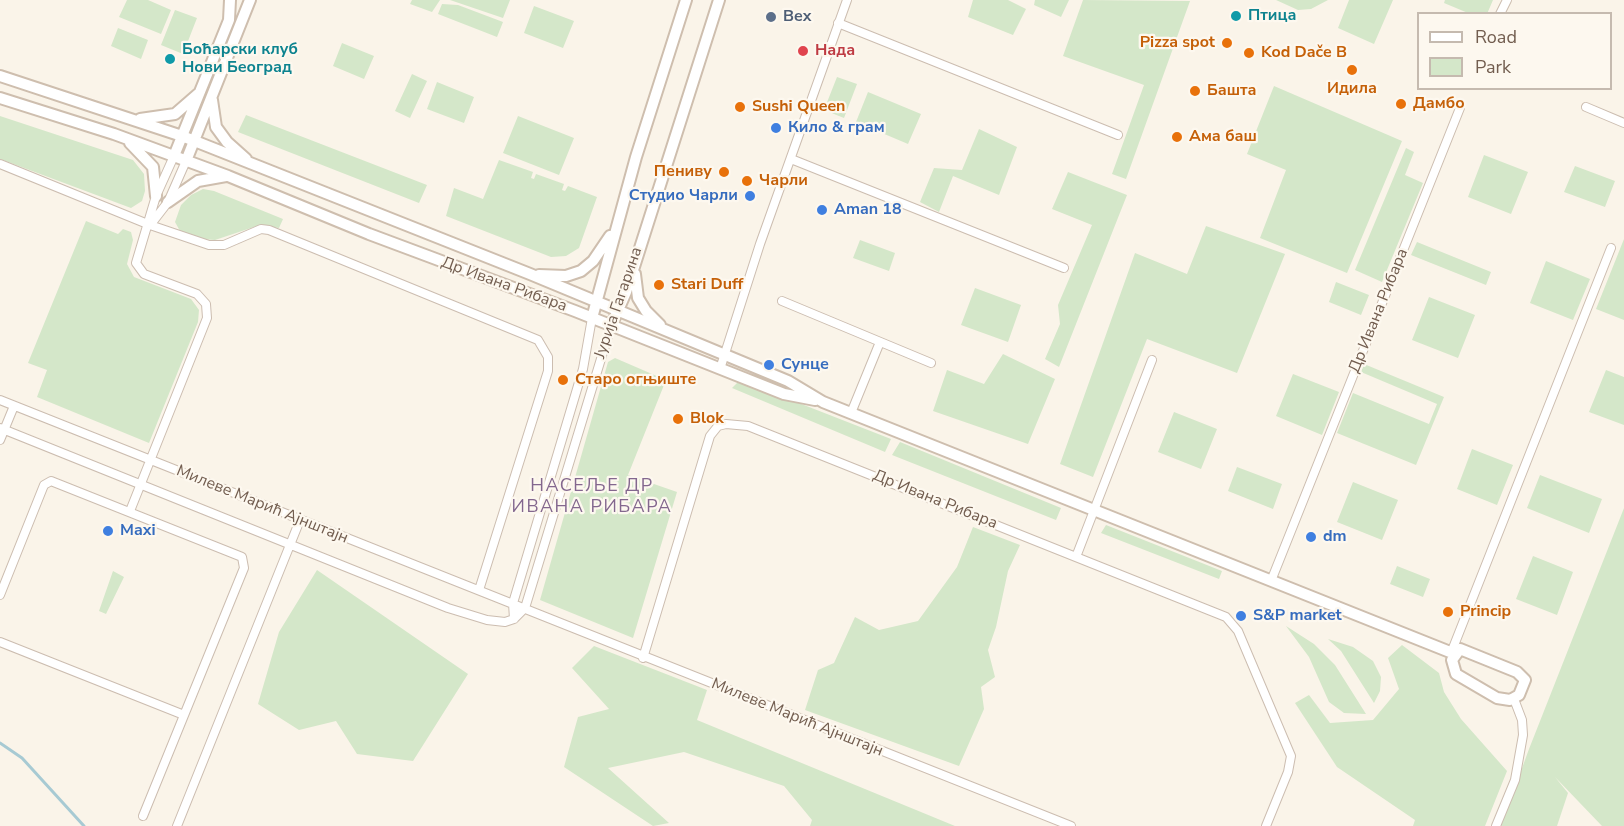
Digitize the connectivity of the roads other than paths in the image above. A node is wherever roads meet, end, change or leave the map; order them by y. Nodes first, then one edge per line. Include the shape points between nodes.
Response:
1 (250, 0) edge
2 (686, 0) edge
3 (719, 0) edge
4 (847, 0) edge
5 (230, 5) edge
6 (838, 23) junction
7 (0, 76) edge
8 (202, 90) junction
9 (212, 97) junction
10 (0, 98) edge
11 (1586, 106) dead end
12 (1460, 108) dead end
13 (124, 117) junction
14 (1624, 123) edge
15 (114, 134) junction
16 (1118, 135) dead end
17 (182, 136) junction
18 (194, 141) junction
19 (174, 156) junction
20 (791, 159) junction
21 (186, 160) junction
22 (0, 164) edge
23 (253, 165) junction
24 (228, 176) junction
25 (156, 196) junction
26 (168, 202) junction
27 (150, 225) junction
28 (615, 228) junction
29 (1611, 248) dead end
30 (635, 262) junction
31 (1064, 268) dead end
32 (530, 274) junction
33 (595, 301) junction
34 (782, 301) dead end
35 (618, 311) junction
36 (592, 318) junction
37 (611, 326) junction
38 (673, 334) junction
39 (880, 342) junction
40 (725, 355) junction
41 (1152, 360) dead end
42 (931, 363) dead end
43 (720, 369) junction
44 (0, 400) edge
45 (823, 402) junction
46 (14, 405) junction
47 (851, 413) junction
48 (2, 429) edge
49 (0, 440) edge
50 (151, 460) junction
51 (141, 484) junction
52 (1094, 510) junction
53 (130, 511) junction
54 (300, 520) junction
55 (291, 544) junction
56 (1076, 557) junction
57 (1271, 581) junction
58 (479, 590) junction
59 (0, 595) edge
60 (513, 603) junction
61 (525, 608) junction
62 (514, 619) junction
63 (0, 642) edge
64 (1453, 653) junction
65 (643, 657) junction
66 (1514, 699) junction
67 (184, 715) junction
68 (143, 816) dead end
69 (177, 826) edge
70 (1071, 826) edge
71 (1266, 826) edge
72 (1496, 826) edge

1 - 9 main road
2 - 28 main road, Јурија Гагарина
3 - 30 main road, Јурија Гагарина
4 - 6 street
5 - 8 main road
6 - 16 street
6 - 20 street
7 - 13 main road, Др Ивана Рибара
8 - 13 main road via 175,114 142,119
8 - 17 main road
9 - 18 main road
9 - 23 main road via 216,127
10 - 15 main road, Др Ивана Рибара
11 - 14 street
12 - 57 street, Др Ивана Рибара
13 - 17 main road, Др Ивана Рибара
15 - 19 main road, Др Ивана Рибара
15 - 25 main road via 141,152 152,165
17 - 18 main road, Др Ивана Рибара
17 - 19 main road
18 - 21 main road
18 - 23 main road, Др Ивана Рибара
19 - 21 main road, Др Ивана Рибара
19 - 25 street
20 - 31 street
20 - 40 street
21 - 24 main road, Др Ивана Рибара
21 - 26 street
22 - 27 street, Др Ивана Рибара
23 - 32 main road, Др Ивана Рибара
24 - 26 main road via 191,184
24 - 36 main road, Др Ивана Рибара
25 - 27 street
26 - 27 street
27 - 50 street via 137,256 139,269 197,294 207,310 205,324
27 - 58 street, Др Ивана Рибара via 214,246 229,244 261,229 269,230 538,340 548,357 548,371
28 - 32 main road via 593,261 581,271 566,276
28 - 33 main road, Јурија Гагарина
29 - 64 street
30 - 35 main road, Јурија Гагарина
30 - 38 main road via 638,298 652,317
32 - 33 main road, Др Ивана Рибара
33 - 35 main road, Др Ивана Рибара
33 - 36 main road, Јурија Гагарина
34 - 39 street
35 - 37 main road, Јурија Гагарина
35 - 38 main road, Др Ивана Рибара
36 - 37 main road, Др Ивана Рибара
36 - 60 street, Јурија Гагарина via 583,369
37 - 43 main road, Др Ивана Рибара
37 - 61 street, Јурија Гагарина
38 - 40 main road, Др Ивана Рибара
39 - 42 street
39 - 47 street
40 - 43 street
40 - 45 main road, Др Ивана Рибара via 788,381
41 - 52 street
43 - 45 main road, Др Ивана Рибара via 784,394
44 - 46 street, Милеве Марић Ајнштајн
45 - 47 main road, Др Ивана Рибара
46 - 48 street
46 - 50 street, Милеве Марић Ајнштајн
47 - 52 main road, Др Ивана Рибара
48 - 49 street
48 - 51 street, Милеве Марић Ајнштајн
50 - 51 street
50 - 54 street, Милеве Марић Ајнштајн
51 - 53 street
51 - 55 street, Милеве Марић Ајнштајн
52 - 56 street
52 - 57 main road, Др Ивана Рибара
53 - 59 street via 47,482
53 - 67 street via 239,554 244,560
54 - 55 street
54 - 58 street, Милеве Марић Ајнштајн
55 - 62 street, Милеве Марић Ајнштајн via 463,613 498,622
55 - 69 street
56 - 65 street, Др Ивана Рибара via 748,426 726,424 718,426 710,436
56 - 71 street, Др Ивана Рибара via 1226,617 1233,624 1291,756
57 - 64 main road, Др Ивана Рибара
58 - 60 street, Милеве Марић Ајнштајн
60 - 61 street, Милеве Марић Ајнштајн
60 - 62 street
61 - 62 street
61 - 65 street, Милеве Марић Ајнштајн
63 - 67 street
64 - 66 main road via 1451,664 1456,674 1497,698
64 - 66 main road, Др Ивана Рибара via 1466,650 1517,672 1525,685
65 - 70 street, Милеве Марић Ајнштајн
66 - 72 street via 1523,735 1515,780
67 - 68 street

